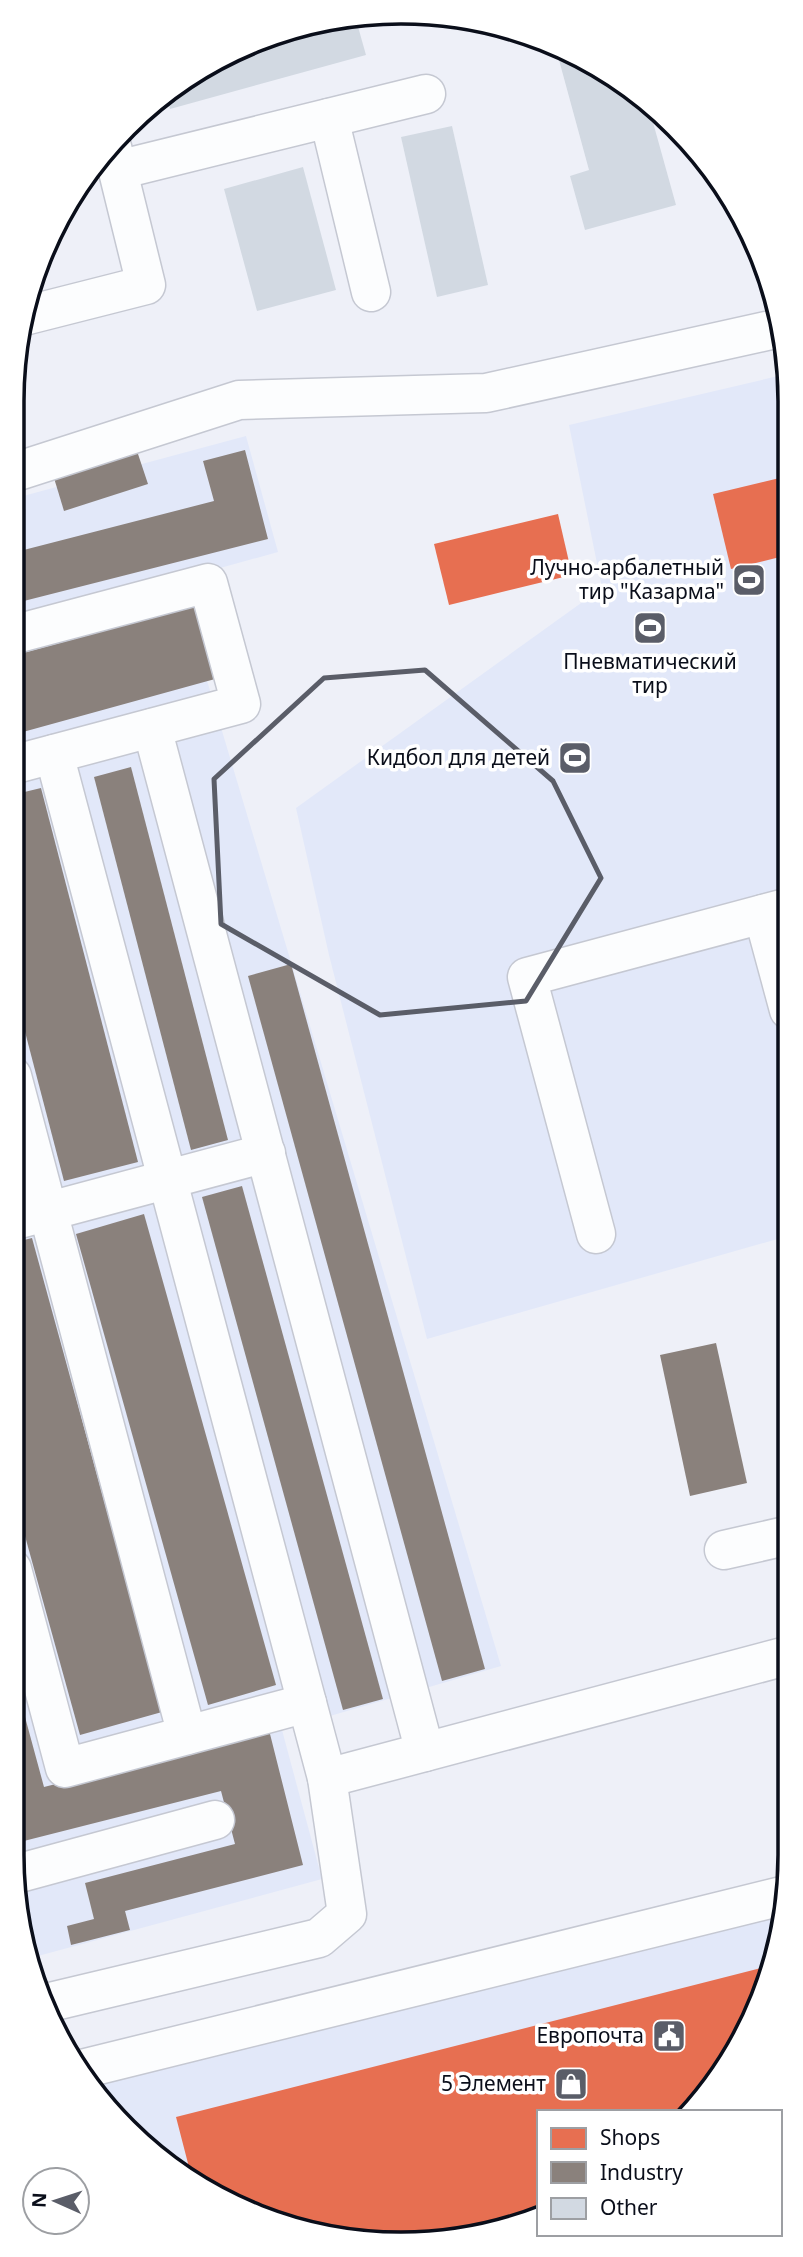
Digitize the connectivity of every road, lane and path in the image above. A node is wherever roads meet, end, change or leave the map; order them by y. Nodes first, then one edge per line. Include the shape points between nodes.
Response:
1 (426, 94) dead end
2 (329, 118) junction
3 (115, 158) edge
4 (371, 292) dead end
5 (35, 313) edge
6 (771, 330) edge
7 (24, 468) edge
8 (24, 632) edge
9 (152, 728) junction
10 (54, 754) junction
11 (24, 762) edge
12 (776, 911) edge
13 (24, 1121) edge
14 (266, 1153) junction
15 (167, 1179) junction
16 (48, 1211) junction
17 (24, 1218) edge
18 (596, 1234) dead end
19 (778, 1538) edge
20 (724, 1550) dead end
21 (24, 1614) edge
22 (778, 1658) edge
23 (307, 1703) junction
24 (187, 1735) junction
25 (425, 1752) junction
26 (327, 1778) junction
27 (215, 1819) dead end
28 (25, 1872) edge
29 (776, 1897) edge
30 (54, 2001) edge
31 (90, 2067) edge

1 - 2 street
2 - 3 street
2 - 4 street
3 - 5 street via 146,285
6 - 7 street via 486,393 239,400
8 - 9 street via 208,583 241,704
9 - 10 street
9 - 14 street
10 - 11 street
10 - 15 street
12 - 18 street via 527,977
13 - 16 street
14 - 15 street
14 - 25 street
15 - 16 street
15 - 23 street
16 - 17 street
16 - 24 street
19 - 20 street
21 - 24 street via 65,1768
22 - 25 street
23 - 24 street
23 - 26 street
25 - 26 street
26 - 30 street via 347,1914 319,1937
27 - 28 street
29 - 31 street

